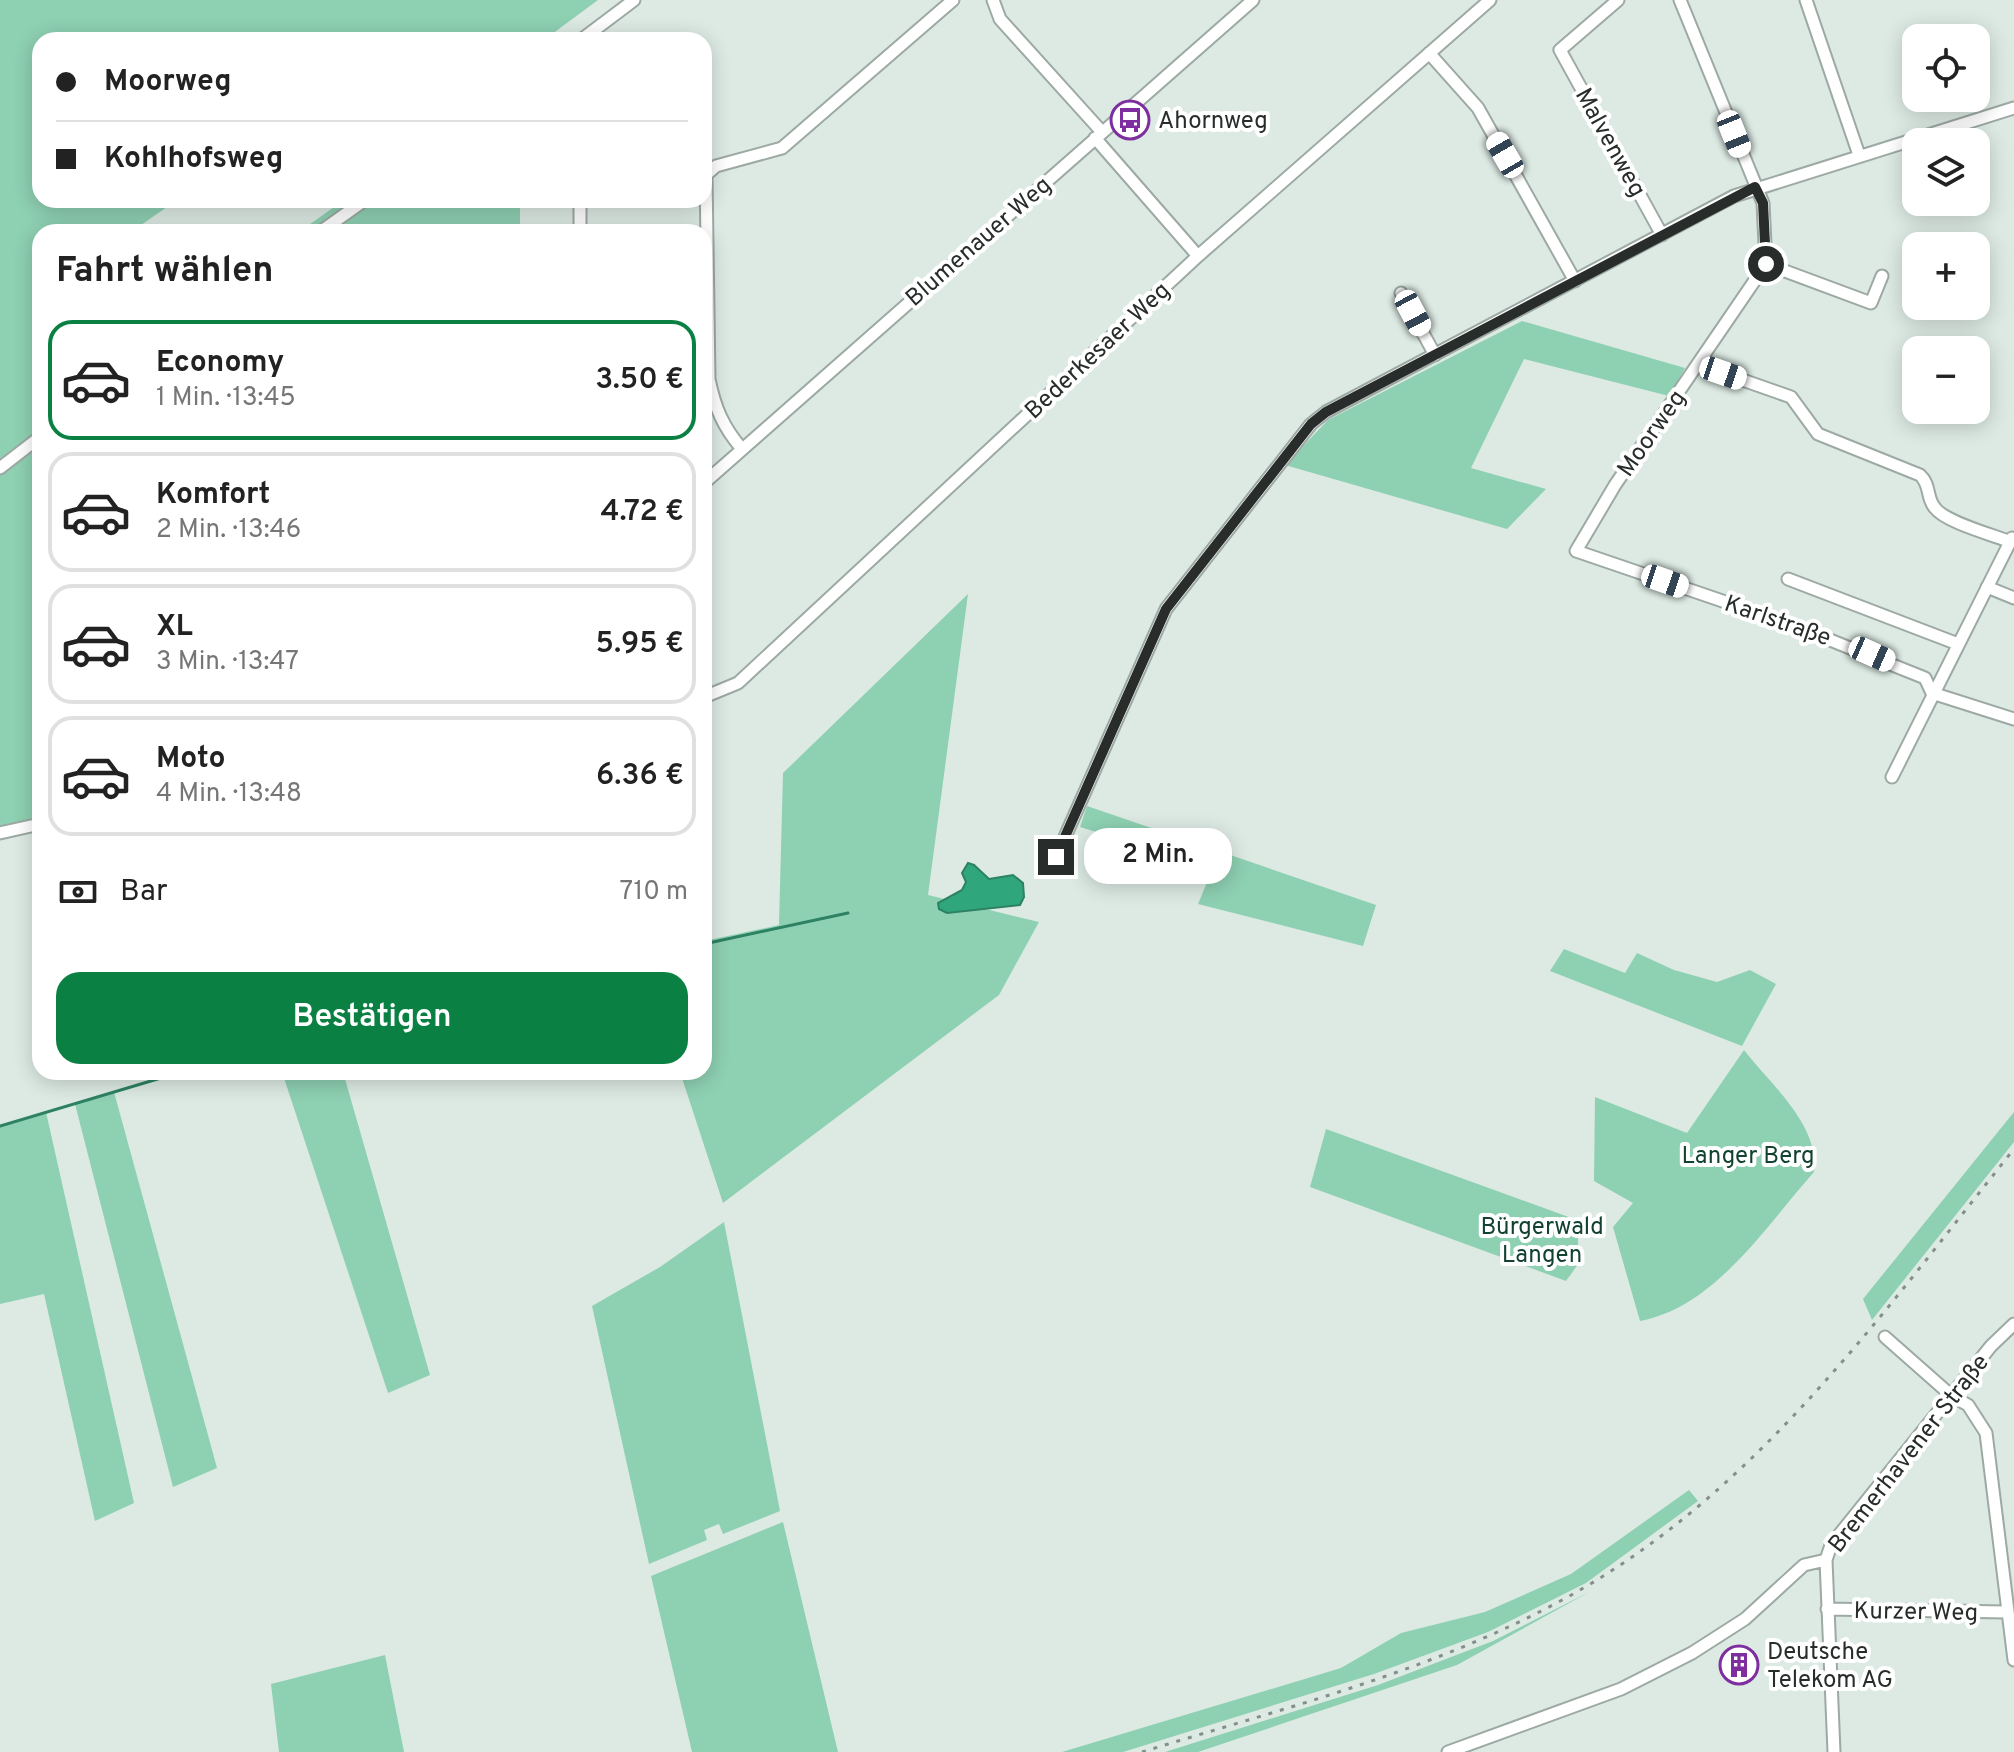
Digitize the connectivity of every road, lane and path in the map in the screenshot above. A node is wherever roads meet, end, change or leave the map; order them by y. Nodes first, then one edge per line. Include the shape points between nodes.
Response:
1 (634, 0) edge
2 (953, 0) edge
3 (993, 0) edge
4 (1253, 0) edge
5 (1490, 0) edge
6 (1618, 0) edge
7 (1680, 0) edge
8 (1806, 0) edge
9 (592, 32) edge
10 (1429, 53) junction
11 (2014, 108) edge
12 (1099, 135) junction
13 (1859, 155) junction
14 (712, 170) edge
15 (1755, 187) junction
16 (354, 208) edge
17 (331, 224) edge
18 (1662, 235) junction
19 (1198, 256) junction
20 (1766, 264) junction
21 (1882, 276) dead end
22 (1575, 281) junction
23 (1401, 293) dead end
24 (1435, 355) junction
25 (1700, 365) junction
26 (712, 392) edge
27 (32, 443) edge
28 (742, 449) junction
29 (0, 468) edge
30 (712, 476) edge
31 (2012, 538) edge
32 (1576, 551) joint
33 (1788, 579) dead end
34 (1987, 587) junction
35 (2014, 598) edge
36 (1958, 644) junction
37 (1932, 693) junction
38 (712, 694) edge
39 (2014, 719) edge
40 (1892, 777) dead end
41 (32, 826) edge
42 (0, 833) edge
43 (1056, 857) dead end
44 (2014, 1324) edge
45 (1885, 1337) dead end
46 (1953, 1397) junction
47 (1826, 1560) junction
48 (1827, 1609) junction
49 (2006, 1612) junction
50 (2014, 1660) edge
51 (1455, 1751) edge
52 (1834, 1752) edge

1 - 9 street
2 - 14 street via 782,148
3 - 12 street via 1000,19
4 - 12 street, Blumenauer Weg
5 - 10 street, Bederkesaer Weg
6 - 18 street, Malvenweg via 1560,50
7 - 15 street
8 - 13 street
10 - 19 street, Bederkesaer Weg
10 - 22 street via 1478,108
11 - 13 street
12 - 19 street
12 - 28 street, Blumenauer Weg
13 - 15 street
15 - 18 street
15 - 20 street via 1763,203
16 - 17 street
18 - 22 street
19 - 38 street, Bederkesaer Weg via 738,683
20 - 21 street via 1871,303
20 - 25 street, Moorweg
22 - 24 street
23 - 24 street
24 - 43 street via 1311,424 1184,582 1149,642
25 - 31 street via 1791,397 1818,434 1920,475 1938,513
25 - 32 street, Moorweg via 1615,485
26 - 28 street via 725,429
27 - 29 street
28 - 30 street, Blumenauer Weg
31 - 34 street
32 - 37 street, Karlstraße via 1872,654 1925,678
33 - 36 street
34 - 35 street
34 - 36 street
36 - 37 street
37 - 39 street, Karlstraße
37 - 40 street
41 - 42 street
44 - 46 street, Bremerhavener Straße
45 - 46 street
46 - 47 street, Bremerhavener Straße via 1831,1545
46 - 49 street via 1968,1405 1986,1433
47 - 48 street
47 - 51 street, Bremerhavener Straße via 1804,1565 1745,1619 1692,1653 1621,1689
48 - 49 street, Kurzer Weg
48 - 52 street
49 - 50 street

